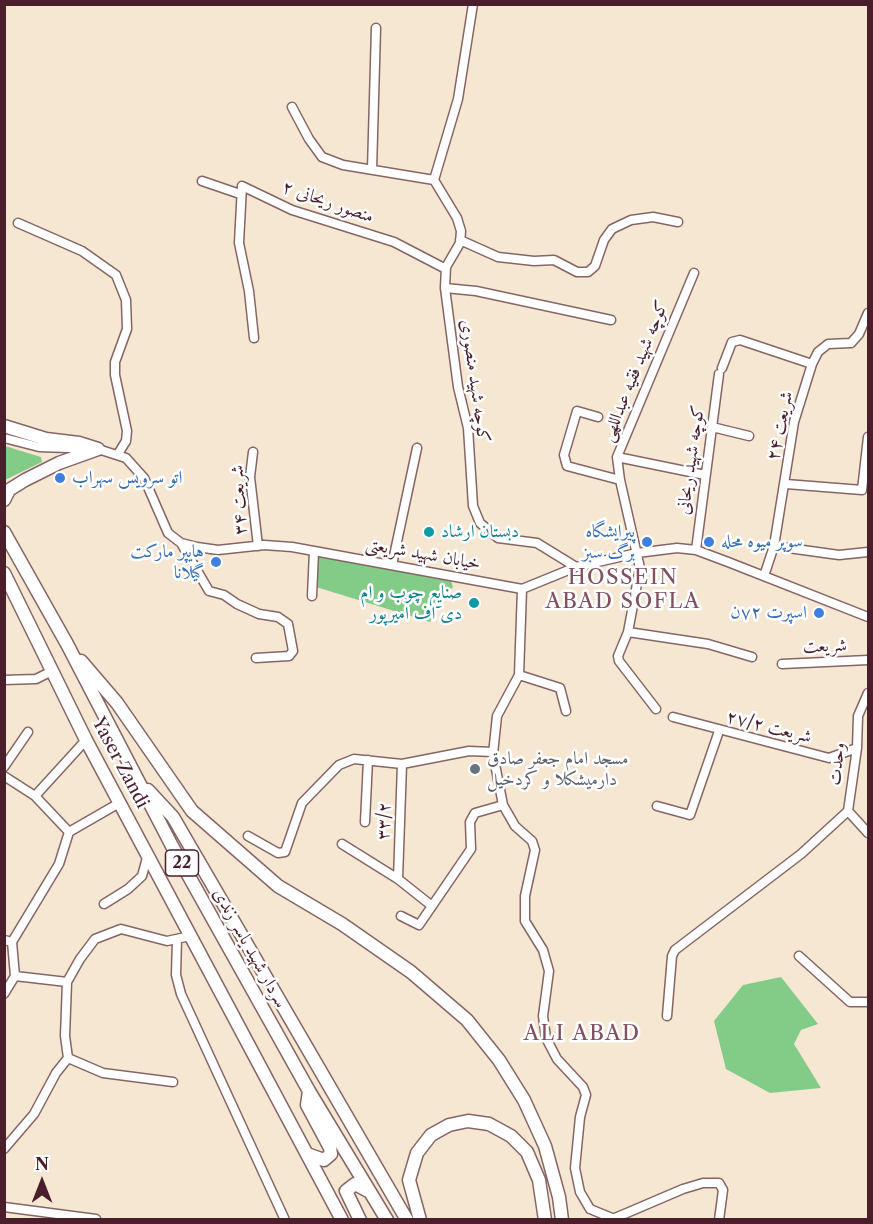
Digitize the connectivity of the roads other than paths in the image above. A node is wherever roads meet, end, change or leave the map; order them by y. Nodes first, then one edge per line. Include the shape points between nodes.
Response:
1 (473, 4) edge
2 (376, 28) dead end
3 (292, 107) dead end
4 (372, 170) junction
5 (434, 180) junction
6 (202, 181) dead end
7 (240, 194) junction
8 (678, 222) dead end
9 (18, 223) dead end
10 (460, 240) junction
11 (446, 269) junction
12 (694, 273) dead end
13 (446, 288) junction
14 (868, 313) edge
15 (611, 320) dead end
16 (254, 338) dead end
17 (812, 364) junction
18 (598, 417) dead end
19 (4, 426) edge
20 (712, 427) junction
21 (749, 436) dead end
22 (868, 437) edge
23 (4, 438) edge
24 (98, 448) junction
25 (417, 448) dead end
26 (253, 452) dead end
27 (118, 454) junction
28 (617, 457) junction
29 (705, 475) junction
30 (620, 480) junction
31 (786, 484) junction
32 (4, 500) edge
33 (4, 532) edge
34 (181, 543) junction
35 (258, 546) junction
36 (774, 546) junction
37 (696, 550) junction
38 (314, 551) junction
39 (868, 552) edge
40 (637, 553) junction
41 (392, 565) junction
42 (576, 567) junction
43 (4, 573) edge
44 (764, 576) junction
45 (522, 590) junction
46 (312, 596) dead end
47 (868, 618) edge
48 (628, 632) junction
49 (67, 645) junction
50 (752, 657) dead end
51 (256, 658) dead end
52 (868, 660) edge
53 (782, 664) dead end
54 (52, 671) junction
55 (519, 675) junction
56 (4, 680) edge
57 (868, 693) edge
58 (656, 709) dead end
59 (566, 711) dead end
60 (673, 717) dead end
61 (719, 731) junction
62 (28, 732) dead end
63 (86, 740) junction
64 (857, 748) junction
65 (493, 752) junction
66 (368, 760) junction
67 (402, 764) junction
68 (4, 767) edge
69 (4, 776) edge
70 (135, 776) junction
71 (35, 796) junction
72 (121, 802) junction
73 (503, 805) junction
74 (657, 806) dead end
75 (848, 811) junction
76 (366, 822) dead end
77 (69, 832) junction
78 (868, 833) edge
79 (248, 836) dead end
80 (342, 844) dead end
81 (148, 853) junction
82 (398, 879) junction
83 (105, 904) dead end
84 (432, 906) junction
85 (401, 916) dead end
86 (190, 936) junction
87 (177, 939) junction
88 (8, 941) edge
89 (799, 956) dead end
90 (11, 973) edge
91 (67, 982) junction
92 (4, 994) edge
93 (868, 1002) edge
94 (667, 1016) dead end
95 (68, 1058) junction
96 (173, 1082) dead end
97 (309, 1091) junction
98 (4, 1149) edge
99 (307, 1154) junction
100 (373, 1196) junction
101 (4, 1206) edge
102 (96, 1219) edge
103 (616, 1219) edge
104 (285, 1220) edge
105 (340, 1220) edge
106 (360, 1220) edge
107 (387, 1220) edge
108 (407, 1220) edge
109 (420, 1220) edge
110 (545, 1220) edge
111 (562, 1220) edge
112 (719, 1220) edge

1 - 5 street via 458,99
2 - 4 street
3 - 4 street via 322,157
4 - 5 street
5 - 10 street via 458,218
6 - 7 street
7 - 11 street, منصور ریحانی ۲ via 242,186 292,210 394,242
7 - 16 street via 239,243
8 - 10 street via 653,217 631,220 612,229 595,266 588,272 577,272 554,260 498,257
9 - 27 street via 82,251 116,275 126,300 127,329 115,362 127,431
10 - 11 street, کوچه شهید منصوری
11 - 13 street, کوچه شهید منصوری
12 - 28 street, کوچه شهید فقیه عبداللهی
13 - 15 street
13 - 42 street, کوچه شهید منصوری via 458,387 468,428 473,506 480,523 498,538 537,543
14 - 17 street, شریعت ۲۴ via 851,343 828,344
17 - 20 street, کوچه شهید ریحانی via 740,340 732,342 721,371
17 - 31 street, شریعت ۲۴ via 794,422
18 - 30 street via 577,411 564,455 567,466
19 - 24 highway via 46,439
20 - 21 street
20 - 29 street, کوچه شهید ریحانی
22 - 31 street via 862,490
23 - 24 street via 39,447
24 - 27 street
24 - 32 highway via 25,480 9,490
25 - 41 street
26 - 35 street, شریعت ۳۴ via 250,477
27 - 34 street via 135,466 152,493 162,523
28 - 29 street
28 - 30 street, کوچه شهید فقیه عبداللهی
29 - 37 street, کوچه شهید ریحانی
30 - 40 street, کوچه شهید فقیه عبداللهی
31 - 36 street, شریعت ۲۴
33 - 49 highway, سردار شهید یاسر زندی / 22
34 - 35 street, خیابان شهید شریعتی via 218,550
34 - 51 street via 209,591 288,624 293,651 289,656
35 - 38 street, خیابان شهید شریعتی
36 - 39 street via 839,555
36 - 44 street, شریعت ۲۴
37 - 40 street
37 - 44 street
38 - 41 street, خیابان شهید شریعتی
38 - 46 street
40 - 42 street
40 - 48 street, کوچه شهید فقیه عبداللهی via 640,568
41 - 45 street, خیابان شهید شریعتی
42 - 45 street
43 - 54 highway, Yaser Zandi / 22
44 - 47 street
45 - 55 street
48 - 50 street via 708,644
48 - 58 street, کوچه شهید فقیه عبداللهی via 619,661
49 - 70 highway, سردار شهید یاسر زندی / 22
49 - 111 highway via 117,703 192,811 278,886 362,938 429,986 467,1020 500,1060 524,1100 545,1146
52 - 53 street, شریعت
54 - 56 street via 36,679
54 - 63 highway, Yaser Zandi / 22
55 - 59 street via 560,688
55 - 65 street via 496,716
57 - 64 street, وحدت via 858,716
60 - 61 street, شریعت ۲۷/۲
61 - 64 street, شریعت ۲۷/۲ via 829,758
61 - 74 street via 690,815
62 - 68 street
63 - 71 street
63 - 72 highway, Yaser Zandi / 22
64 - 75 street, وحدت
65 - 67 street via 469,751
65 - 73 street
66 - 67 street
66 - 76 street
66 - 79 street via 354,759 339,765 302,803 285,852 278,853
67 - 82 street, ۳۳/۲
69 - 71 street
70 - 97 highway, سردار شهید یاسر زندی / 22
70 - 108 highway via 173,817
71 - 77 street
72 - 77 street
72 - 81 highway, Yaser Zandi / 22
73 - 84 street via 475,813 470,822 471,849
73 - 103 street via 535,850 525,896 525,921 543,950 549,971 543,1016 546,1038 557,1059 584,1087 586,1095 575,1168 580,1192 590,1209
75 - 78 street, وحدت
75 - 94 street via 801,854 675,950
77 - 88 street via 59,864
80 - 82 street
81 - 83 street via 142,876
81 - 86 highway, Yaser Zandi / 22
82 - 84 street
84 - 85 street via 419,925
86 - 87 street
86 - 99 highway, Yaser Zandi / 22
87 - 91 street via 121,929 109,932 95,939
87 - 104 street via 176,975 181,994
88 - 90 street
89 - 93 street via 850,1002
90 - 91 street
90 - 92 street
91 - 95 street
95 - 96 street via 103,1073
95 - 98 street via 34,1114
97 - 99 highway via 307,1105 331,1154 324,1160
97 - 100 highway, سردار شهید یاسر زندی / 22
99 - 105 highway, 22
100 - 106 highway via 360,1185 348,1188 346,1195
100 - 107 highway, سردار شهید یاسر زندی / 22
101 - 102 street
103 - 112 street via 683,1189 719,1183 723,1190
109 - 110 highway via 409,1180 417,1153 431,1135 468,1121 489,1124 511,1136 527,1152 539,1180

